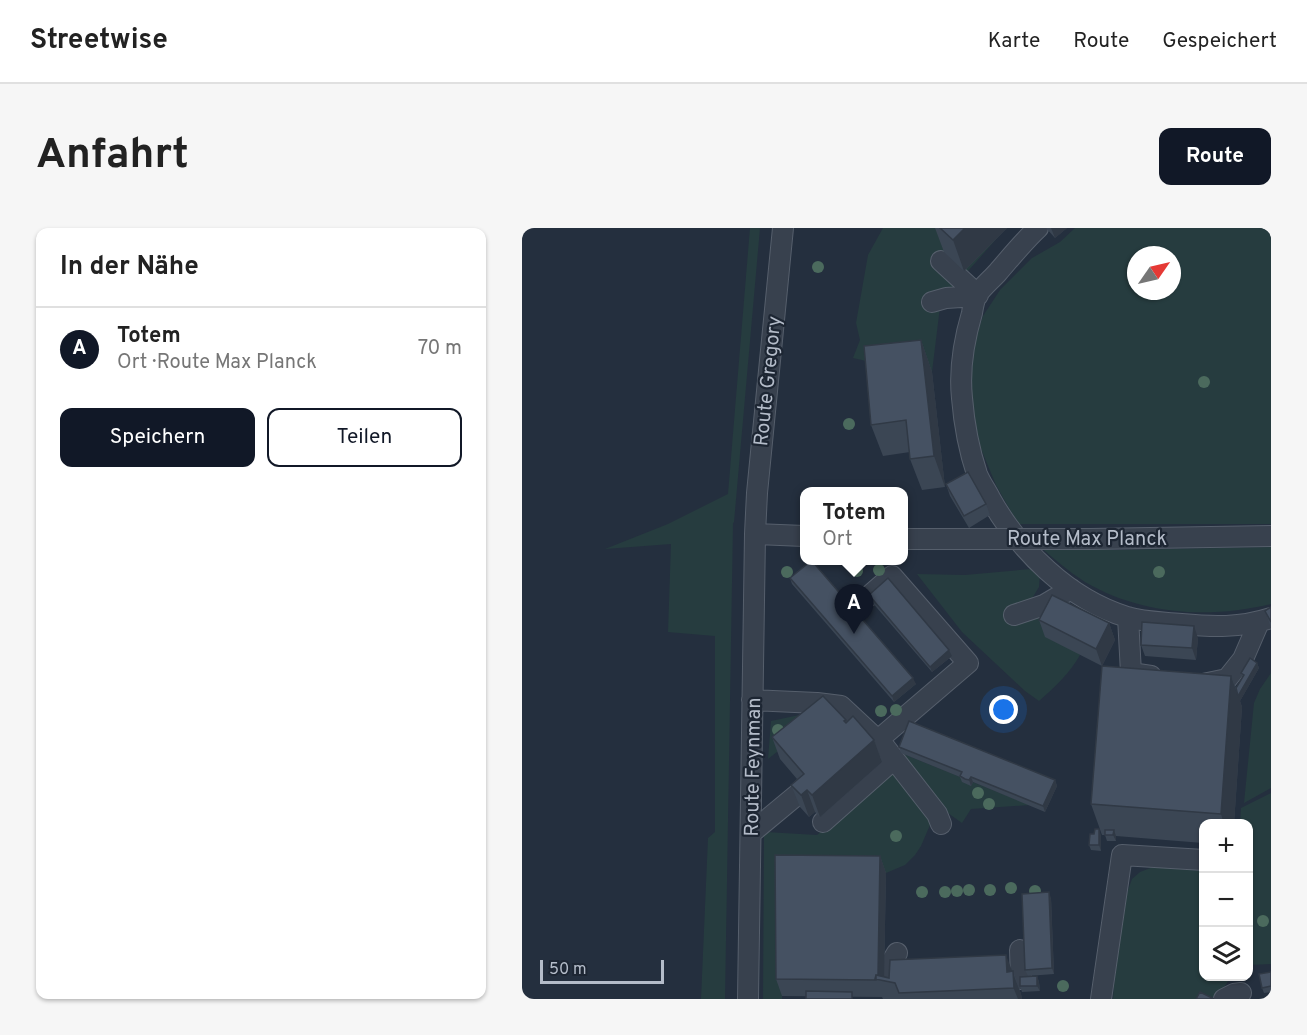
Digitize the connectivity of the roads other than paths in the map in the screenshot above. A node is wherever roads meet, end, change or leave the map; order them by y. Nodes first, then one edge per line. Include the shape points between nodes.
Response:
1 (783, 228) edge
2 (1038, 228) edge
3 (941, 261) dead end
4 (977, 295) junction
5 (932, 302) dead end
6 (755, 534) junction
7 (800, 536) edge
8 (1271, 536) edge
9 (908, 539) edge
10 (1071, 589) junction
11 (869, 596) edge
12 (1014, 615) dead end
13 (1128, 617) junction
14 (1265, 620) edge
15 (752, 700) junction
16 (878, 740) junction
17 (894, 759) junction
18 (804, 789) edge
19 (823, 822) dead end
20 (941, 824) dead end
21 (751, 833) junction
22 (1199, 861) edge
23 (1020, 950) dead end
24 (897, 953) dead end
25 (1021, 979) edge
26 (891, 993) edge
27 (748, 999) edge
28 (1101, 999) edge

1 - 6 street, Route Gregory
2 - 4 street
3 - 4 street
4 - 5 street
4 - 10 street via 960,380 969,445 978,476 1011,531
6 - 7 street
6 - 15 street, Route Feynman
8 - 9 street, Route Max Planck, bridge
10 - 12 street via 1044,605
10 - 13 street via 1098,606
11 - 16 street via 892,576 968,663
13 - 14 street via 1208,627 1234,627
13 - 14 street via 1131,674 1203,684 1227,679
15 - 16 street via 841,706
15 - 21 street, Route Feynman
16 - 17 street
17 - 19 street
17 - 20 street
18 - 21 street
21 - 27 street, Route Feynman
22 - 28 street via 1122,855
23 - 25 street
24 - 26 street via 891,963

